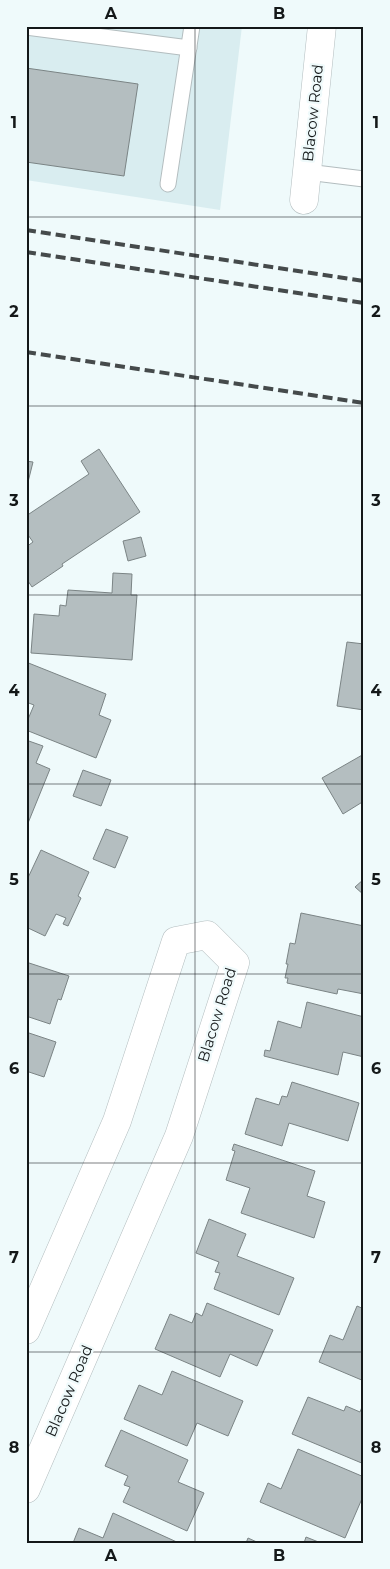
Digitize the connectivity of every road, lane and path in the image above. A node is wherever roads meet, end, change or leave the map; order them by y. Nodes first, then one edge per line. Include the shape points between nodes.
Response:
1 (192, 26) edge
2 (322, 26) edge
3 (26, 27) edge
4 (189, 48) junction
5 (307, 172) junction
6 (364, 179) edge
7 (168, 184) dead end
8 (304, 200) dead end
9 (26, 1330) edge
10 (26, 1489) edge

1 - 4 lane
2 - 5 street, Blacow Road
3 - 4 lane
4 - 7 lane
5 - 6 lane
5 - 8 street, Blacow Road
9 - 10 street, Blacow Road via 117,1121 176,941 207,935 235,962 182,1126

